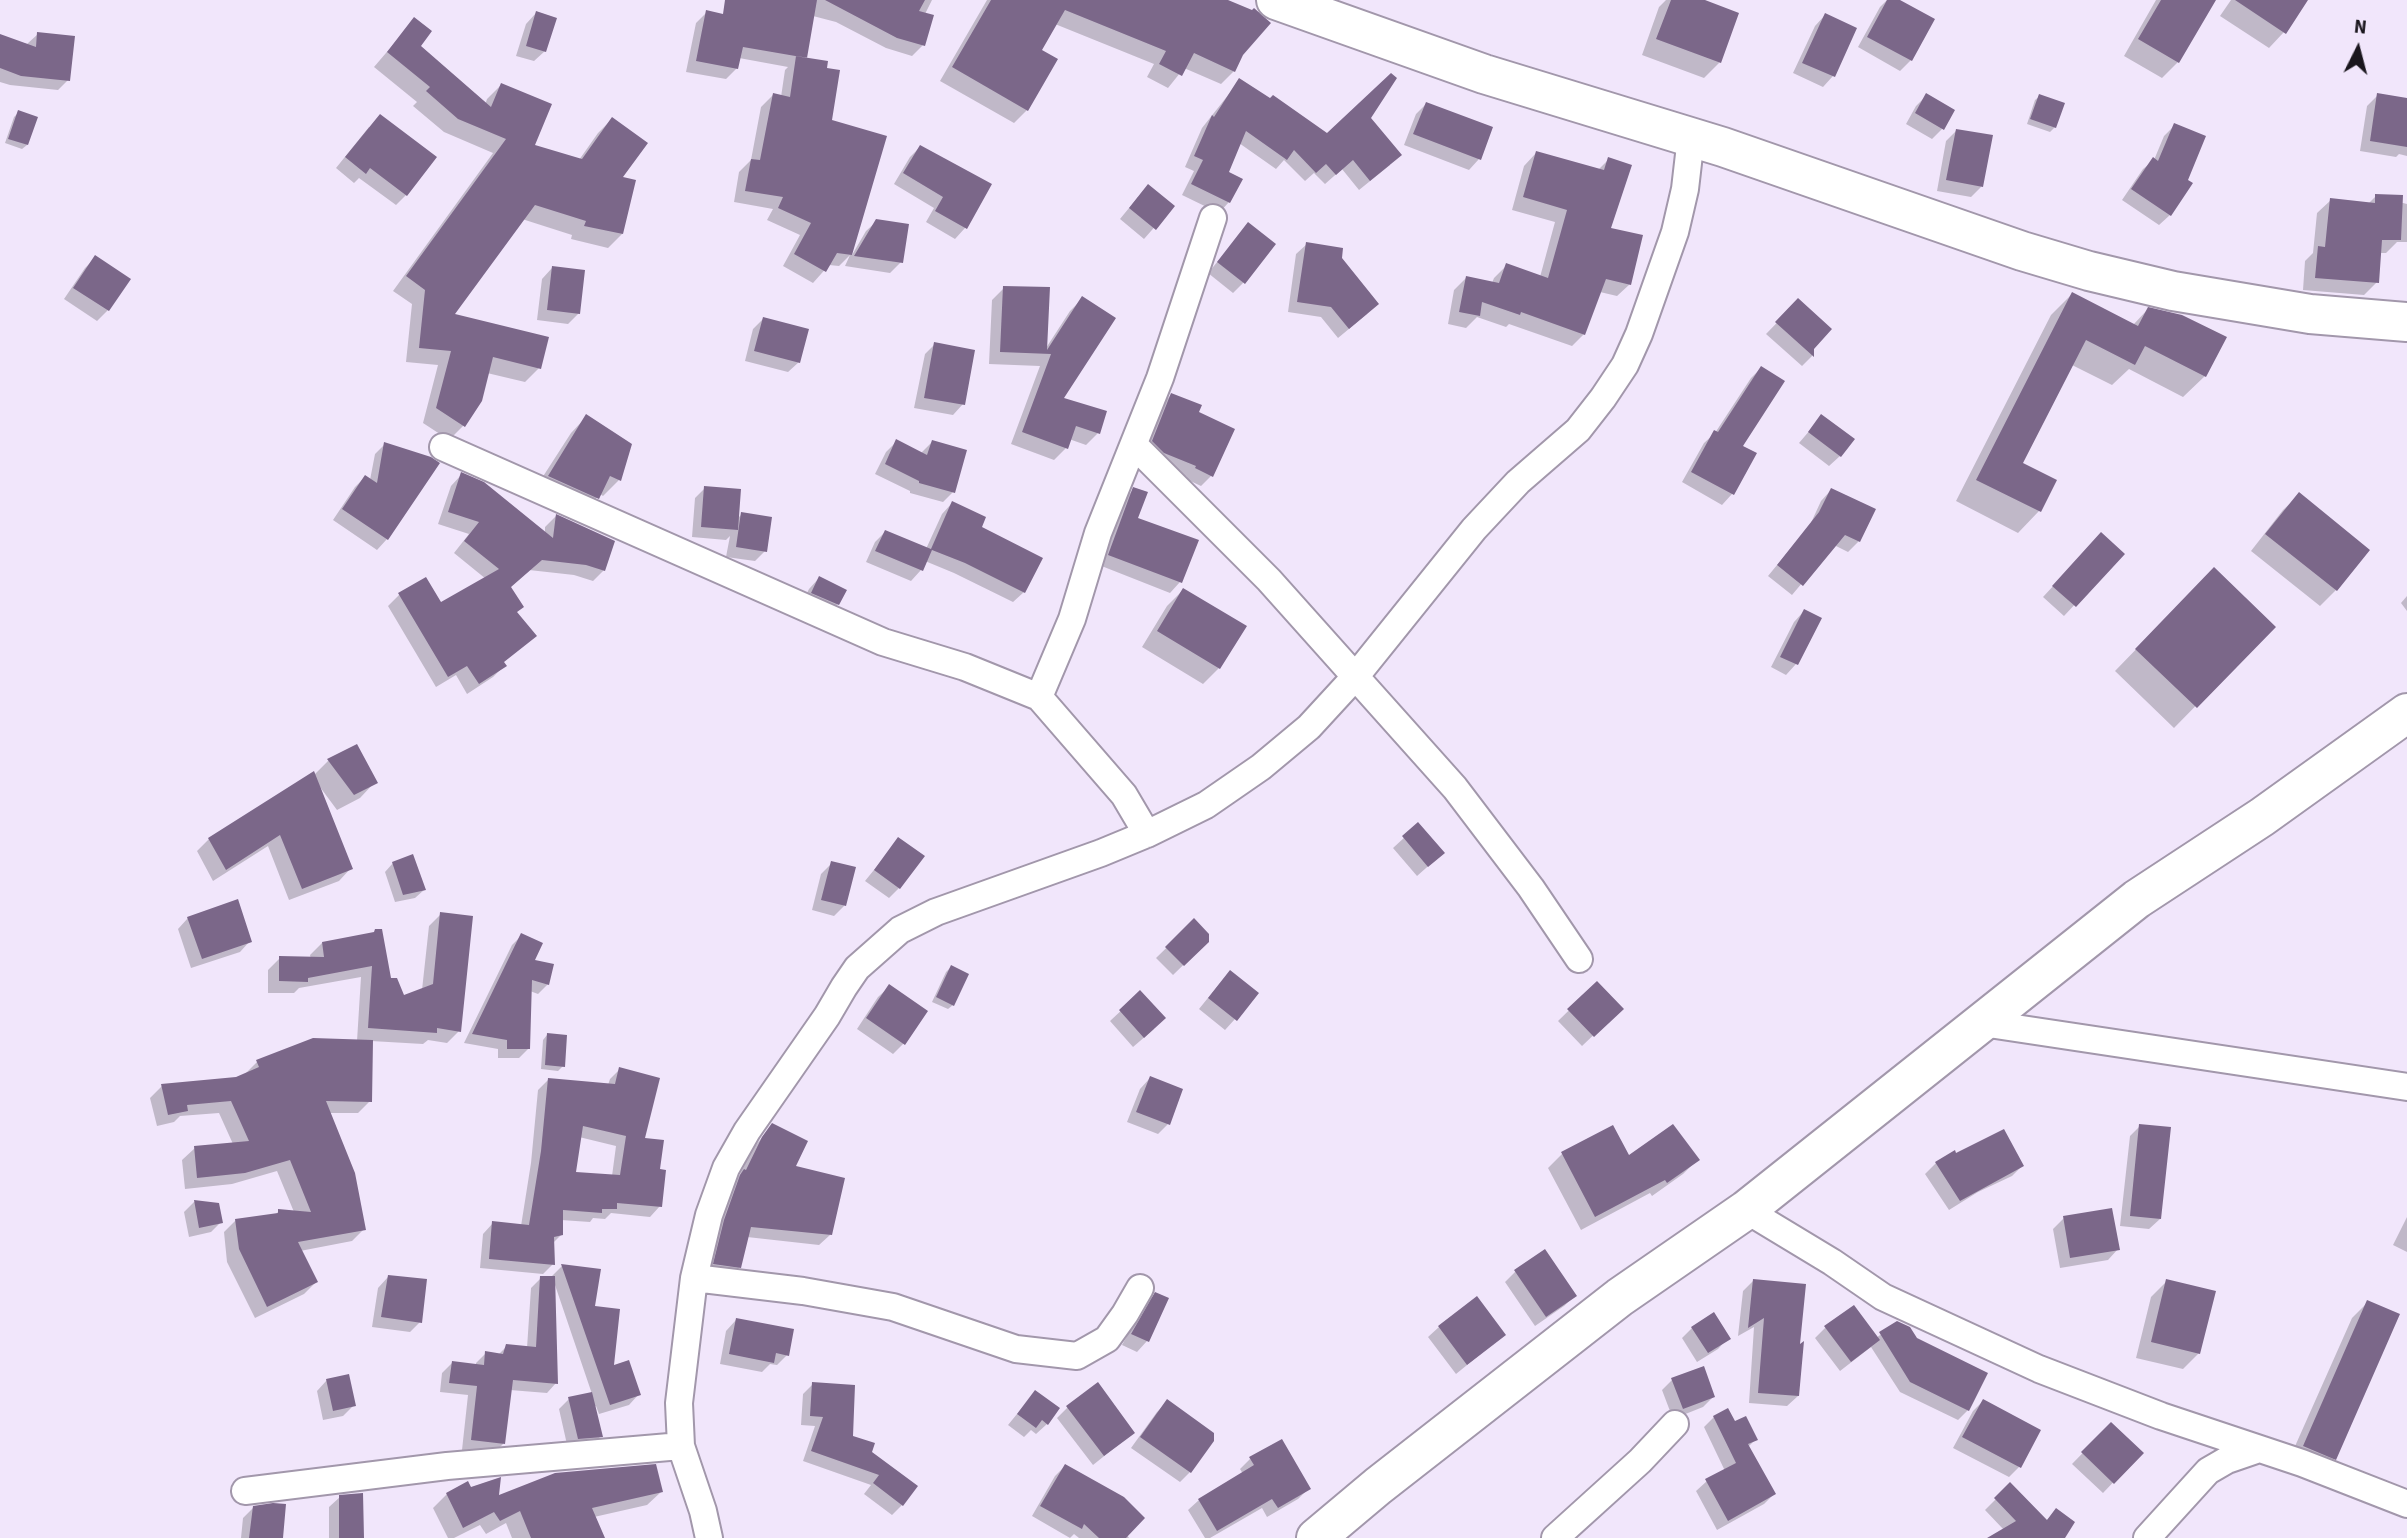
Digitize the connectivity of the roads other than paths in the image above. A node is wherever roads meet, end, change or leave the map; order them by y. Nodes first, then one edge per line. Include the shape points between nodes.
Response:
1 (1276, 0) edge
2 (1691, 137) junction
3 (1213, 218) dead end
4 (2407, 322) edge
5 (1134, 445) junction
6 (443, 447) dead end
7 (1355, 677) junction
8 (1039, 696) junction
9 (2407, 713) edge
10 (1147, 834) junction
11 (1579, 959) dead end
12 (1982, 1023) junction
13 (2407, 1087) edge
14 (1746, 1210) junction
15 (694, 1278) junction
16 (1140, 1288) dead end
17 (1675, 1424) dead end
18 (681, 1446) junction
19 (2259, 1449) junction
20 (245, 1491) dead end
21 (2407, 1504) edge
22 (709, 1538) edge
23 (1316, 1538) edge
24 (1555, 1538) edge
25 (2147, 1538) edge

1 - 2 main road via 1484,74
2 - 4 main road via 2089,271 2173,291 2310,314
2 - 7 street via 1675,232 1625,365 1578,430 1518,482 1474,529
3 - 5 street
5 - 7 street via 1269,580
5 - 8 street via 1098,533 1072,619
6 - 8 street via 883,642
7 - 10 street via 1309,727 1261,767 1206,805
7 - 11 street via 1455,788
8 - 10 street via 1124,796
9 - 12 main road via 2137,899
10 - 15 street via 936,912 900,930 877,949 844,987 726,1168
12 - 13 street
12 - 14 main road
14 - 19 street via 1883,1297 2027,1364
14 - 23 main road via 1620,1297
15 - 16 street via 893,1307 1016,1349 1077,1356 1107,1339
15 - 18 street via 679,1403
17 - 24 street
18 - 20 street via 447,1466
18 - 22 street
19 - 21 street
19 - 25 street via 2208,1471

